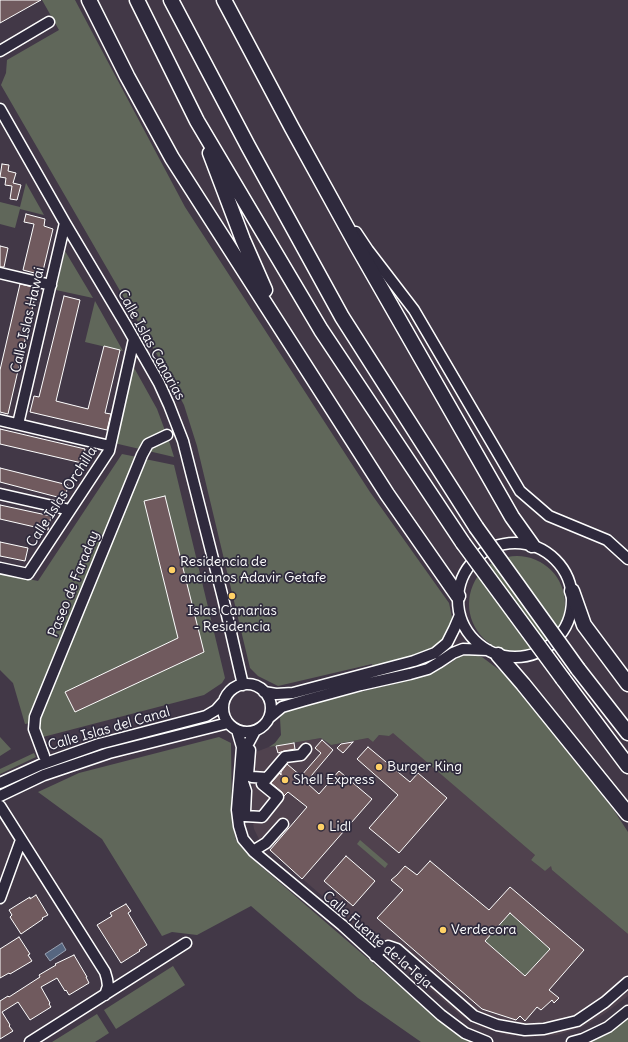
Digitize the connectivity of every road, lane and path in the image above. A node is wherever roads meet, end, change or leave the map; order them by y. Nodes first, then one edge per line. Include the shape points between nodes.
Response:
1 (83, 0) edge
2 (89, 0) edge
3 (137, 0) edge
4 (171, 0) edge
5 (224, 0) edge
6 (49, 22) dead end
7 (0, 51) edge
8 (127, 76) junction
9 (0, 109) edge
10 (197, 121) junction
11 (331, 199) junction
12 (65, 223) junction
13 (0, 273) edge
14 (51, 285) junction
15 (134, 339) junction
16 (294, 349) junction
17 (0, 420) edge
18 (18, 424) junction
19 (168, 436) dead end
20 (110, 446) junction
21 (0, 494) edge
22 (70, 510) junction
23 (532, 545) junction
24 (628, 559) edge
25 (0, 568) edge
26 (572, 591) junction
27 (458, 596) junction
28 (460, 615) junction
29 (493, 653) junction
30 (628, 684) edge
31 (243, 685) junction
32 (264, 692) junction
33 (224, 701) junction
34 (270, 717) junction
35 (228, 723) junction
36 (237, 730) junction
37 (257, 730) junction
38 (628, 732) edge
39 (306, 749) dead end
40 (44, 756) dead end
41 (628, 766) edge
42 (267, 778) junction
43 (0, 783) edge
44 (238, 788) junction
45 (0, 796) edge
46 (0, 806) edge
47 (628, 814) edge
48 (245, 816) junction
49 (283, 824) dead end
50 (21, 840) junction
51 (254, 852) junction
52 (0, 898) edge
53 (186, 943) dead end
54 (375, 956) junction
55 (628, 982) edge
56 (105, 994) junction
57 (628, 1011) edge
58 (30, 1042) edge
59 (487, 1042) edge
60 (572, 1042) edge

1 - 8 street
2 - 8 highway
3 - 10 highway
4 - 38 highway, bridge via 342,317 476,527 578,669
5 - 11 highway
6 - 7 street
8 - 16 highway via 172,158
9 - 12 street, Calle Islas Canarias
10 - 16 highway via 243,240
10 - 41 highway, bridge via 321,330 463,543
11 - 23 highway via 512,517
11 - 24 street via 414,310 520,491 549,516 607,540
12 - 14 street, Calle Islas Hawai
12 - 15 street, Calle Islas Canarias
13 - 14 street
14 - 18 street, Calle Islas Hawai
15 - 20 street, Calle Islas Orchilla
15 - 31 street, Calle Islas Canarias via 159,383 184,441
16 - 27 highway via 387,494
17 - 18 street
18 - 20 street
19 - 40 street, Paseo de Faraday via 148,444 142,455 35,717 34,729
20 - 22 street, Calle Islas Orchilla
21 - 22 street
22 - 25 street, Calle Islas Orchilla via 28,574
23 - 26 street via 550,554 565,571
23 - 27 street via 504,544 484,552 465,572
26 - 29 street via 572,611 566,626 553,643 537,653 519,657
26 - 30 highway via 584,625
27 - 28 street
28 - 29 street via 466,630
28 - 32 street via 447,643 435,653 414,661 293,692
29 - 34 street via 463,649 428,669 282,707
29 - 47 highway via 523,684
31 - 32 street via 258,687
31 - 33 street via 231,691
32 - 34 street via 271,704
33 - 35 street via 223,709
33 - 43 street, Calle Islas del Canal via 206,716 99,744 40,765
34 - 37 street via 266,724
35 - 36 street
35 - 45 street, Calle Islas del Canal via 109,753 44,775
36 - 37 street
36 - 44 street, Calle Fuente de la Teja via 242,747
37 - 42 street via 251,747 248,775
37 - 48 street via 246,751 243,776 246,791
39 - 42 street via 301,755 285,757
42 - 48 street via 262,784 278,798 262,817
44 - 48 street via 242,797 240,812
44 - 51 street, Calle Fuente de la Teja via 239,826 243,839
46 - 50 street
48 - 51 street via 247,834
49 - 51 street
50 - 52 street
50 - 56 street via 105,972 108,986
51 - 54 street, Calle Fuente de la Teja
53 - 56 street
54 - 55 street via 388,946 397,949 474,1016 496,1025 525,1030 544,1029 577,1021
54 - 59 street, Calle Fuente de la Teja via 453,1024 465,1033
56 - 58 street
57 - 60 street via 608,1026

